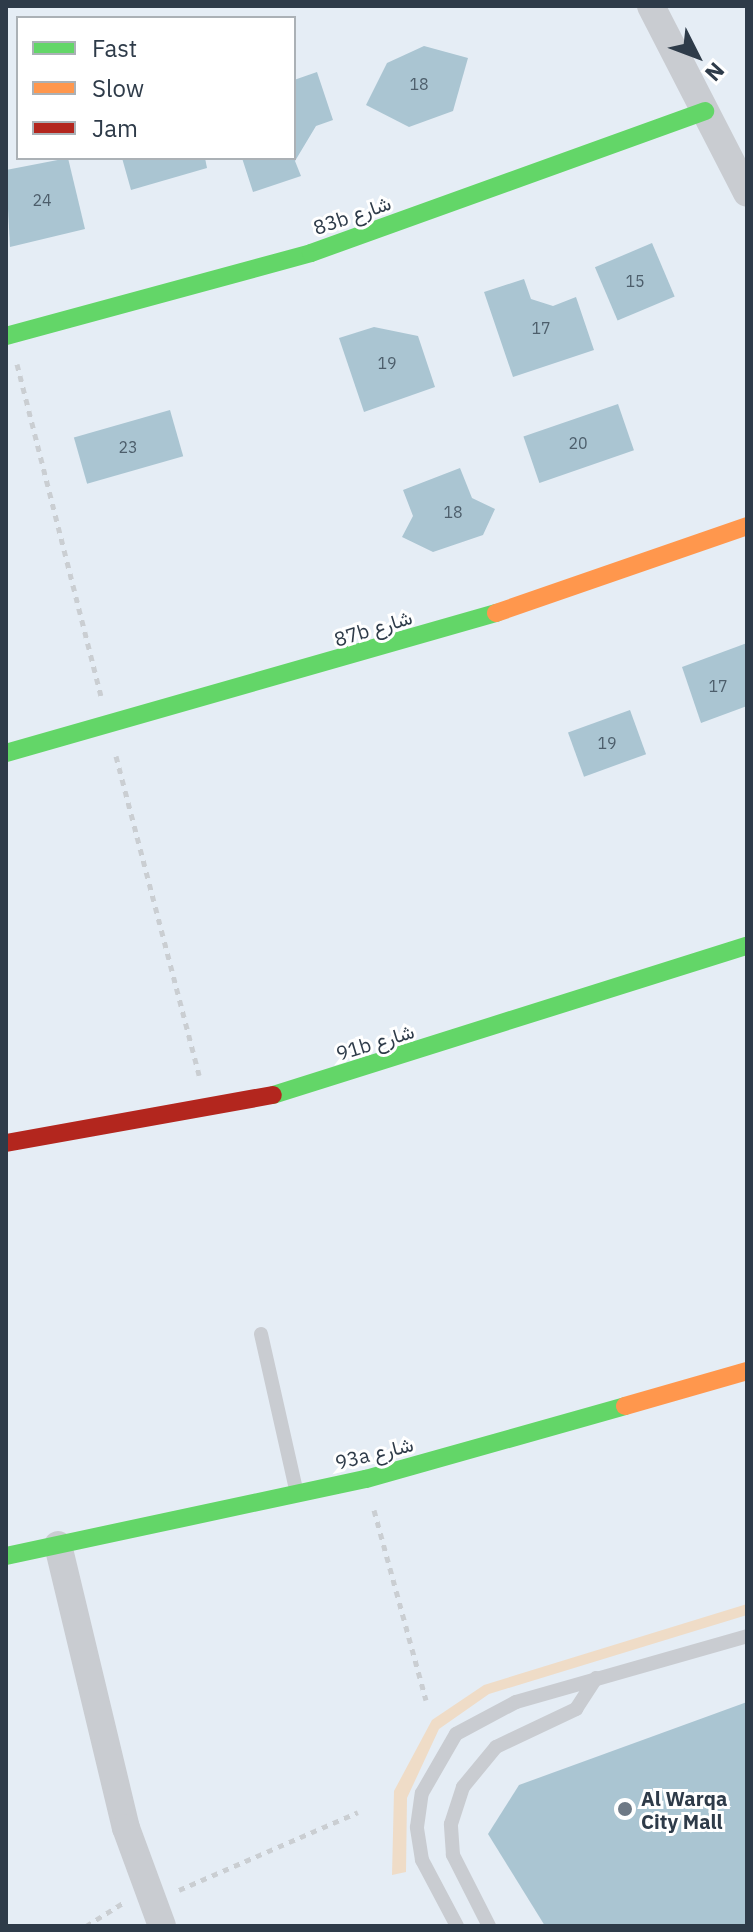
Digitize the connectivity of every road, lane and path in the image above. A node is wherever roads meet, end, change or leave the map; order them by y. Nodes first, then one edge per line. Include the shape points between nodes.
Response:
1 (651, 6) edge
2 (705, 111) junction
3 (747, 193) edge
4 (6, 336) edge
5 (747, 526) edge
6 (6, 753) edge
7 (747, 946) edge
8 (6, 1143) edge
9 (261, 1334) dead end
10 (747, 1371) edge
11 (366, 1479) junction
12 (297, 1495) junction
13 (58, 1545) junction
14 (6, 1556) edge
15 (747, 1636) edge
16 (596, 1678) junction
17 (426, 1700) dead end
18 (358, 1812) dead end
19 (154, 1905) edge
20 (86, 1926) edge
21 (457, 1926) edge
22 (489, 1926) edge

1 - 2 street
2 - 3 street
2 - 4 street, 83b شارع via 311,253
5 - 6 street, 87b شارع via 628,572 253,688
7 - 8 street, 91b شارع via 275,1095
9 - 12 lane
10 - 11 street, 93a شارع
11 - 12 street, 93a شارع
11 - 17 path
12 - 13 street, 93a شارع
13 - 14 street, 93a شارع
13 - 19 street
15 - 16 lane
16 - 21 lane via 484,1715 435,1761 417,1827 422,1860
16 - 22 lane via 565,1717 483,1757 459,1796 453,1855
18 - 19 path
19 - 20 path

